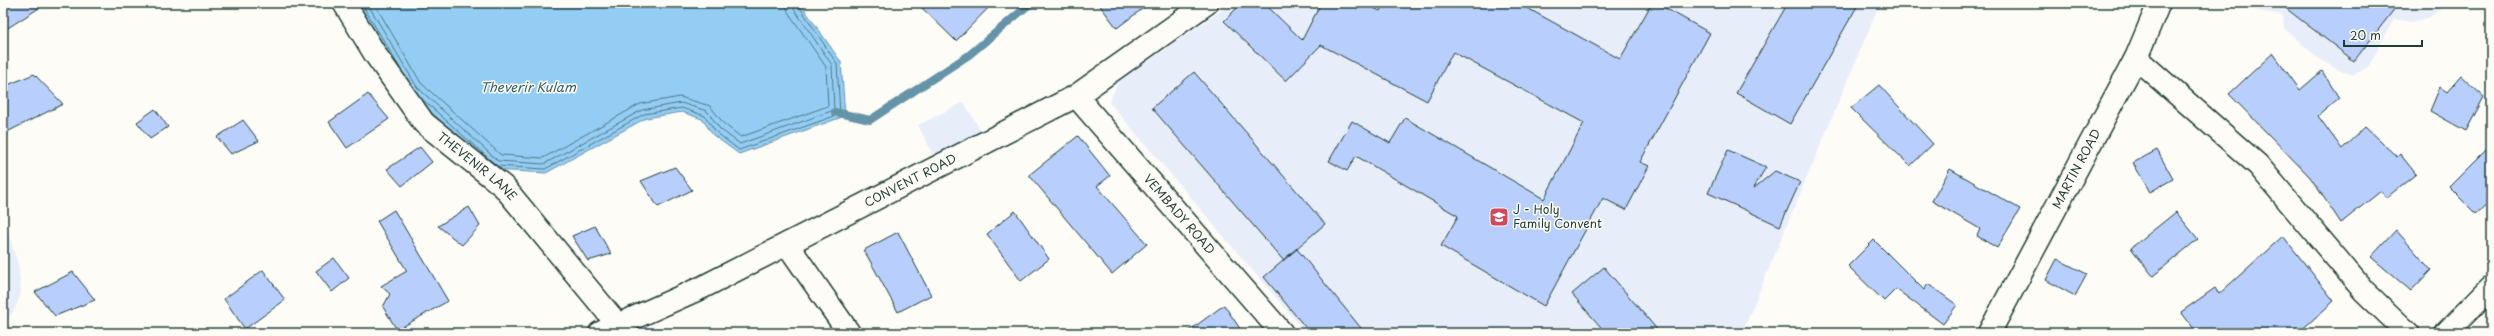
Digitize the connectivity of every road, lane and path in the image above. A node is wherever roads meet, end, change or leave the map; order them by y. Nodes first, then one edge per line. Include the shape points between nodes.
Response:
1 (344, 3) edge
2 (1207, 3) edge
3 (2159, 3) edge
4 (2136, 58) junction
5 (1076, 96) junction
6 (787, 244) junction
7 (2491, 287) edge
8 (609, 329) edge
9 (849, 333) edge
10 (1282, 333) edge
11 (1989, 333) edge
12 (2408, 333) edge
13 (2446, 333) edge

1 - 8 street, THEVENIR LANE via 374,54 424,123 504,187
2 - 5 street, CONVENT ROAD
3 - 4 street, MARTIN ROAD
4 - 11 street, MARTIN ROAD
4 - 12 street via 2258,165 2364,291
5 - 6 street, CONVENT ROAD
5 - 10 street, VEMBADY ROAD
6 - 8 street, CONVENT ROAD via 703,287
6 - 9 street
7 - 13 street

